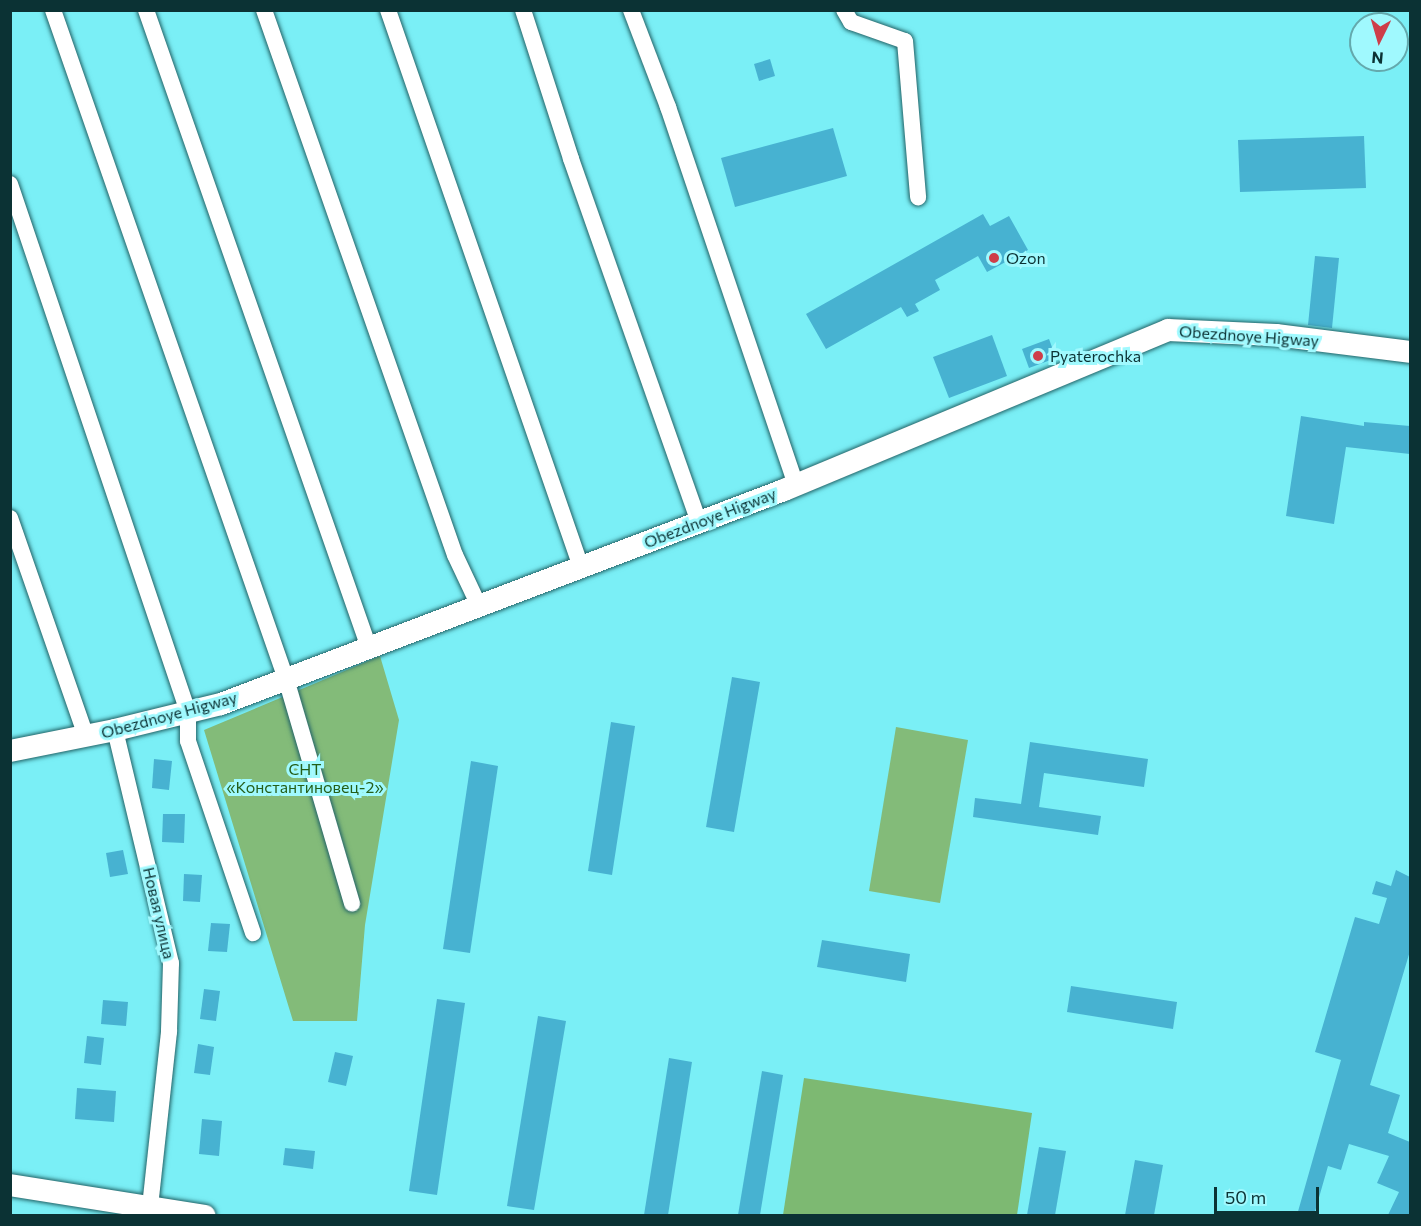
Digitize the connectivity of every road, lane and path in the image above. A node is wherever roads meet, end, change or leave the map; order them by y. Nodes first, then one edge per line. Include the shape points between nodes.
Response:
1 (53, 10) edge
2 (146, 10) edge
3 (264, 10) edge
4 (388, 10) edge
5 (523, 10) edge
6 (631, 10) edge
7 (844, 10) edge
8 (10, 184) edge
9 (918, 197) dead end
10 (1410, 352) edge
11 (796, 485) junction
12 (10, 518) edge
13 (699, 522) junction
14 (581, 567) junction
15 (479, 606) junction
16 (369, 648) junction
17 (286, 679) junction
18 (188, 712) junction
19 (115, 730) junction
20 (86, 736) junction
21 (10, 751) edge
22 (352, 903) dead end
23 (253, 933) dead end
24 (10, 1185) edge
25 (150, 1207) junction
26 (205, 1215) edge

1 - 17 street
2 - 16 street
3 - 15 street via 455,555
4 - 14 street
5 - 13 street via 571,159
6 - 11 street via 668,107
7 - 9 street via 851,22 906,41
8 - 18 street
10 - 11 main road, Obezdnoye Higway via 1276,335 1168,330
11 - 13 main road, Obezdnoye Higway
12 - 20 street
13 - 14 main road, Obezdnoye Higway
14 - 15 main road, Obezdnoye Higway
15 - 16 main road, Obezdnoye Higway
16 - 17 main road, Obezdnoye Higway
17 - 18 main road, Obezdnoye Higway
17 - 22 street
18 - 19 main road, Obezdnoye Higway
18 - 23 street via 188,741
19 - 20 main road, Obezdnoye Higway
19 - 25 street, Новая улица via 171,963 169,1032
20 - 21 main road, Obezdnoye Higway
24 - 25 main road
25 - 26 main road

